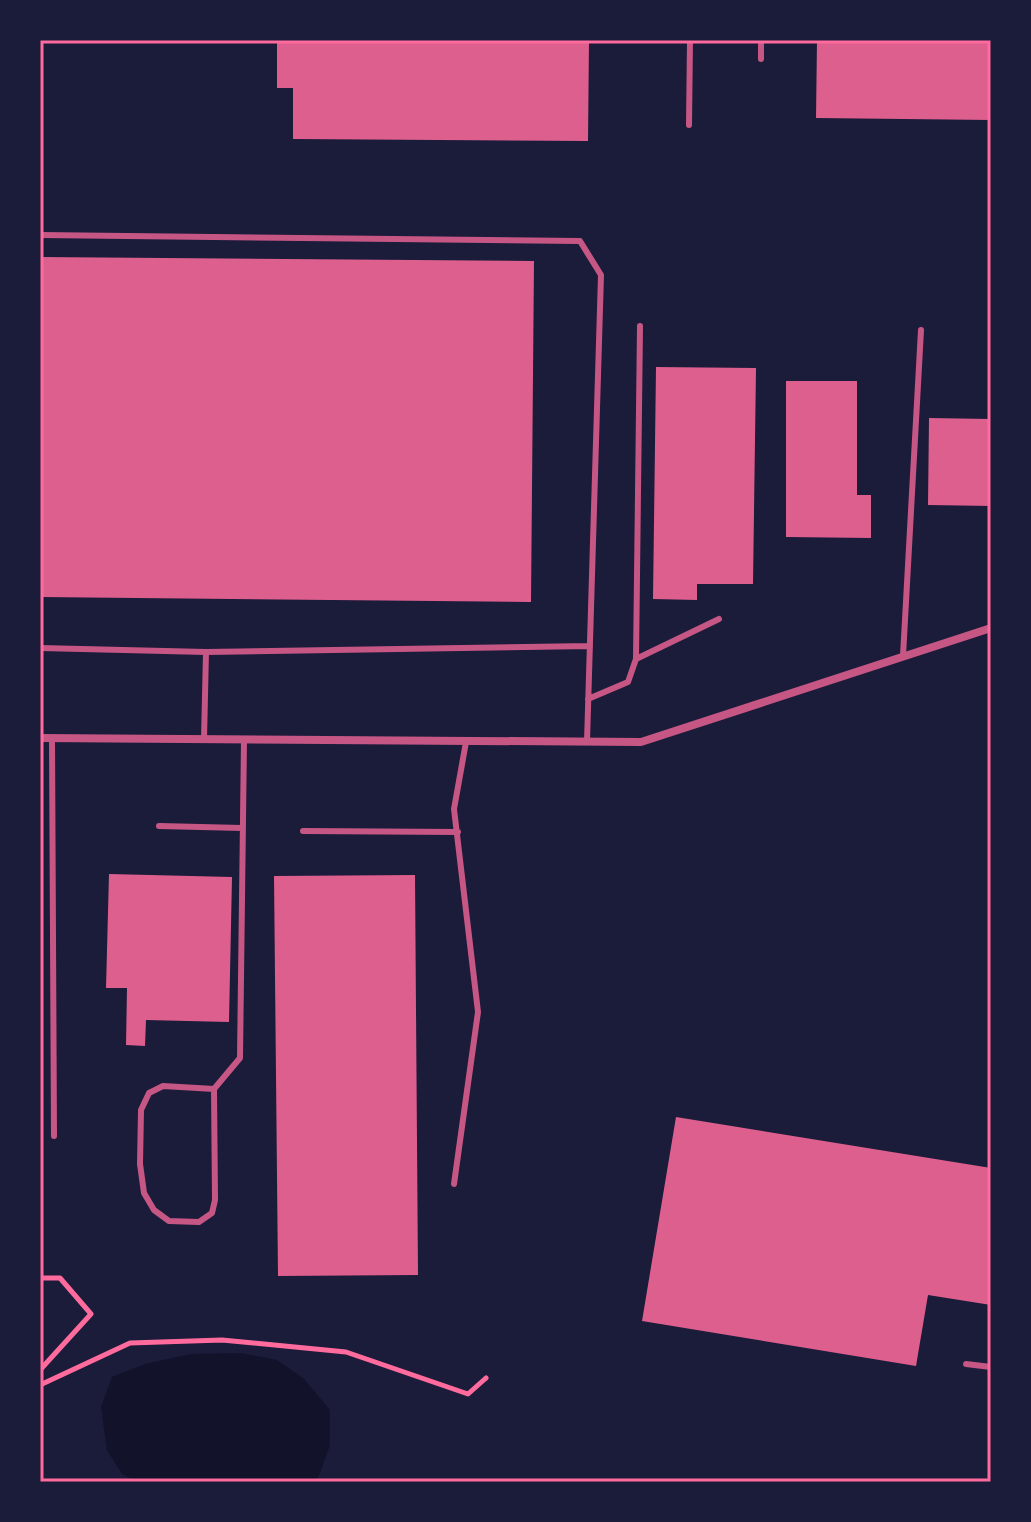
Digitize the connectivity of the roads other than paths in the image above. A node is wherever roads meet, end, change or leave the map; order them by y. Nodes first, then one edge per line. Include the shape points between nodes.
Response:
1 (690, 40) edge
2 (761, 40) edge
3 (761, 59) dead end
4 (689, 125) dead end
5 (40, 235) edge
6 (640, 326) dead end
7 (921, 330) dead end
8 (719, 619) dead end
9 (991, 628) edge
10 (590, 646) junction
11 (40, 648) edge
12 (206, 652) junction
13 (903, 656) junction
14 (636, 659) junction
15 (588, 699) junction
16 (40, 738) edge
17 (52, 738) junction
18 (204, 739) junction
19 (244, 740) junction
20 (466, 742) junction
21 (587, 742) junction
22 (159, 826) dead end
23 (242, 828) junction
24 (303, 831) dead end
25 (458, 832) junction
26 (214, 1089) junction
27 (54, 1136) dead end
28 (454, 1184) dead end
29 (966, 1364) dead end
30 (991, 1367) edge

1 - 4 lane
2 - 3 lane
5 - 10 lane via 580,241 601,275
6 - 14 lane
7 - 13 lane
8 - 14 lane
9 - 13 street
10 - 12 lane
10 - 15 lane
11 - 12 lane
12 - 18 lane
13 - 21 street via 641,742
14 - 15 lane via 628,682
15 - 21 lane
16 - 17 street
17 - 18 street
17 - 27 lane
18 - 19 street
19 - 20 street
19 - 23 lane
20 - 21 street
20 - 25 lane via 454,809
22 - 23 lane
23 - 26 lane via 240,1058
24 - 25 lane
25 - 28 lane via 478,1012
26 - 26 lane via 163,1086 149,1093 141,1110 144,1193 169,1221 199,1222 212,1213
29 - 30 lane

